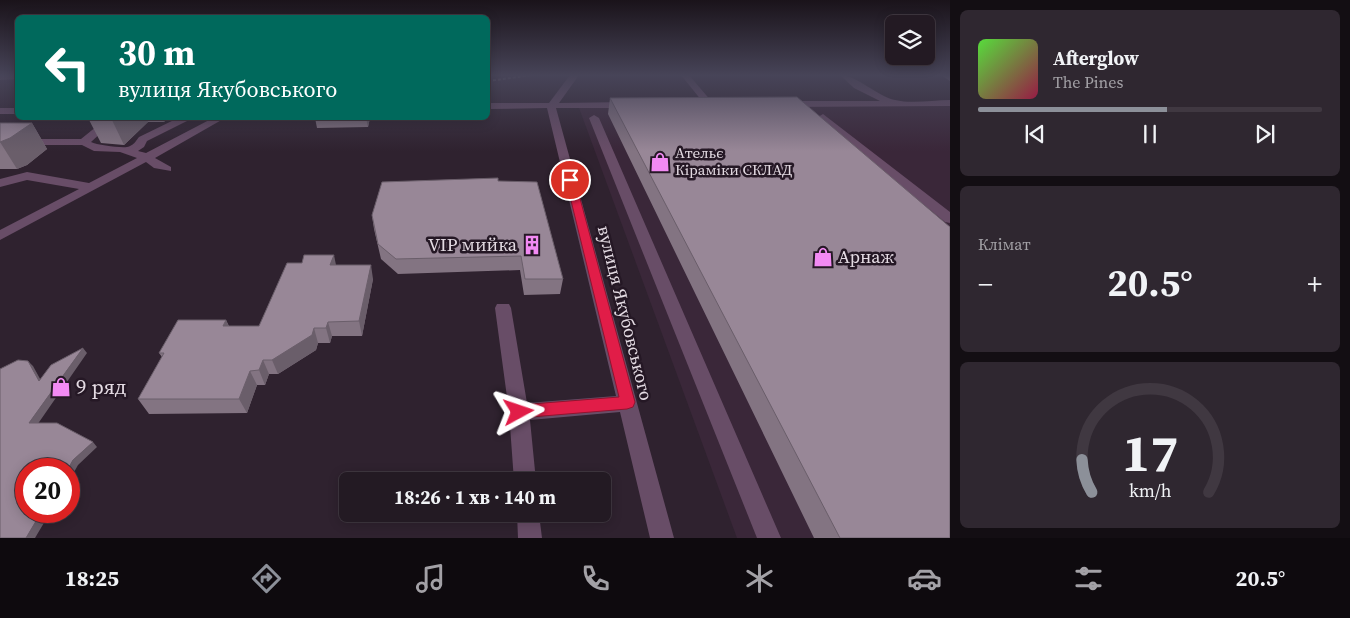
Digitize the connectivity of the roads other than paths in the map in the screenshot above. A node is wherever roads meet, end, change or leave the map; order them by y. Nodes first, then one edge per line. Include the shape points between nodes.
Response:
1 (556, 100) edge
2 (706, 100) edge
3 (887, 100) edge
4 (950, 103) edge
5 (709, 104) edge
6 (778, 104) edge
7 (895, 104) junction
8 (640, 105) edge
9 (490, 106) edge
10 (551, 106) junction
11 (0, 111) edge
12 (15, 111) edge
13 (823, 117) edge
14 (594, 118) dead end
15 (110, 120) edge
16 (182, 120) edge
17 (216, 120) edge
18 (0, 142) edge
19 (84, 142) junction
20 (128, 151) junction
21 (147, 157) junction
22 (168, 169) dead end
23 (0, 183) edge
24 (91, 187) junction
25 (950, 219) edge
26 (0, 236) edge
27 (503, 308) dead end
28 (627, 402) junction
29 (519, 412) junction
30 (524, 472) edge
31 (529, 522) edge
32 (530, 538) edge
33 (662, 538) edge
34 (769, 538) edge

1 - 10 street
2 - 5 street
3 - 7 street
4 - 7 street
6 - 7 street
8 - 10 street
9 - 10 street
10 - 28 street, вулиця Якубовського
11 - 12 street
13 - 25 street
14 - 34 street
15 - 19 street
16 - 20 street via 143,139 140,145
17 - 21 street
18 - 19 street
19 - 20 street via 94,148
20 - 21 street
21 - 22 street
21 - 24 street
23 - 24 street via 27,176
24 - 26 street
27 - 29 street
28 - 29 street
28 - 33 street, вулиця Якубовського
29 - 30 street
31 - 32 street

